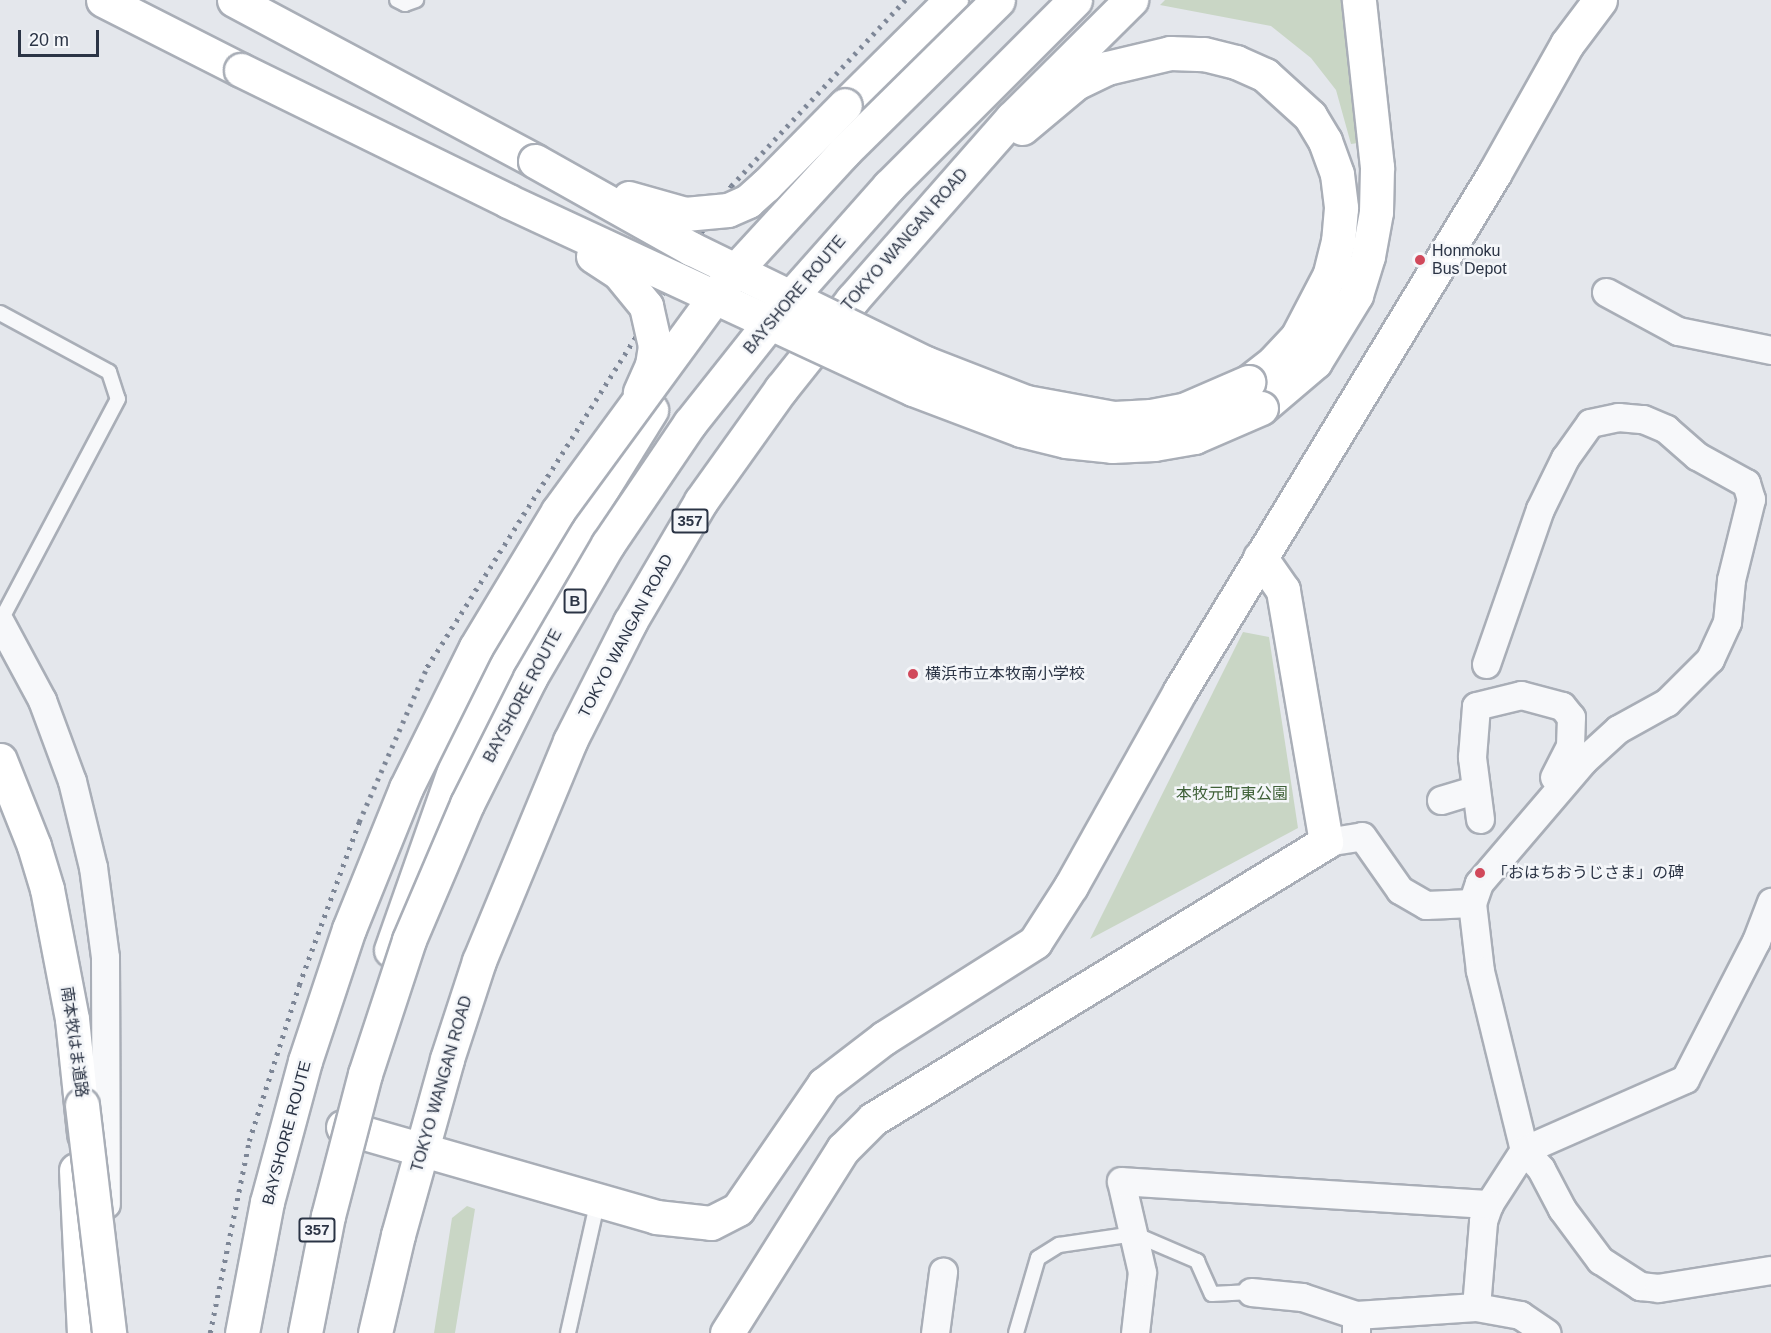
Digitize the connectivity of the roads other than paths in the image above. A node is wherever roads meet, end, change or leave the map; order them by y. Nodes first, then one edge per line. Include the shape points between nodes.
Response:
1 (103, 0) edge
2 (234, 0) edge
3 (397, 0) edge
4 (416, 0) edge
5 (951, 0) edge
6 (980, 0) edge
7 (998, 0) edge
8 (1075, 0) edge
9 (1131, 0) edge
10 (1359, 0) edge
11 (1600, 0) edge
12 (535, 161) junction
13 (508, 201) junction
14 (925, 215) junction
15 (1606, 291) dead end
16 (0, 312) edge
17 (1771, 350) edge
18 (1254, 395) junction
19 (1260, 557) junction
20 (0, 622) edge
21 (1486, 664) dead end
22 (459, 757) junction
23 (0, 760) edge
24 (0, 788) edge
25 (1474, 790) junction
26 (1441, 800) dead end
27 (1480, 819) dead end
28 (1515, 837) junction
29 (1326, 842) junction
30 (1771, 902) edge
31 (1472, 903) junction
32 (82, 1105) junction
33 (343, 1127) junction
34 (423, 1149) junction
35 (1524, 1150) junction
36 (598, 1200) junction
37 (1489, 1204) junction
38 (1134, 1234) junction
39 (1771, 1270) edge
40 (943, 1272) dead end
41 (1251, 1292) joint
42 (1476, 1307) junction
43 (1356, 1324) edge
44 (1540, 1331) edge
45 (84, 1333) edge
46 (95, 1333) edge
47 (104, 1333) edge
48 (109, 1333) edge
49 (242, 1333) edge
50 (292, 1333) edge
51 (305, 1333) edge
52 (375, 1333) edge
53 (568, 1333) edge
54 (727, 1333) edge
55 (934, 1333) edge
56 (1016, 1333) edge
57 (1135, 1333) edge

1 - 13 main road, bridge
2 - 12 main road
3 - 4 lane via 405,4
5 - 12 main road, bridge via 748,201 708,215 655,207
6 - 22 main road, 357 via 840,150 731,291 628,443 556,563
7 - 49 main road, BAYSHORE ROUTE, bridge via 844,152 731,275 558,511 476,647 406,788 349,930 305,1061 273,1180
8 - 51 main road, BAYSHORE ROUTE / B, bridge via 896,178 771,320 684,432 608,544 530,678 467,804 409,940 365,1074 328,1216
9 - 14 main road, TOKYO WANGAN ROAD / 357 via 1012,118
10 - 18 main road via 1377,167 1376,212 1368,256 1356,295 1321,354 1288,388
11 - 19 main road via 1567,44 1494,174
12 - 18 main road, bridge via 702,254 927,363 1026,402 1114,418 1151,416
13 - 18 main road, bridge via 913,389 1021,430 1100,445 1154,444 1194,437
13 - 22 main road, bridge via 619,273 646,306 652,325 652,365 644,385 544,551 499,641
14 - 18 main road via 1049,103 1107,68 1170,53 1204,54 1265,75 1291,94 1325,141 1336,174 1341,208 1330,274 1316,308
14 - 34 main road, TOKYO WANGAN ROAD / 357 via 781,389 701,501 630,622 523,848 479,961
15 - 17 street via 1678,331
16 - 20 lane via 109,372 118,399
19 - 29 main road via 1283,590
19 - 36 main road via 1035,942 846,1065 804,1109 738,1209 721,1221 700,1224 656,1217
20 - 47 street via 42,700 72,781 93,867 105,957 108,1049
21 - 28 street via 1540,509 1565,458 1590,423 1618,417 1643,418 1666,429 1697,456 1746,483 1751,500 1731,580 1727,622 1710,659 1667,702 1618,729 1584,760
22 - 33 main road, 357 via 395,934
23 - 32 main road, 南本牧はま道路 via 47,890 65,975
24 - 45 main road, 南本牧はま道路 via 36,892 61,1020 71,1106
25 - 26 street
25 - 27 street
25 - 28 street via 1476,706 1521,695 1562,706 1571,717 1566,760
28 - 31 street via 1479,883
29 - 31 street via 1362,836 1400,890 1426,905
29 - 54 main road via 873,1119 843,1149
30 - 35 street via 1685,1079
31 - 35 street via 1480,971
32 - 46 main road, 南本牧はま道路, bridge
32 - 48 main road, bridge
33 - 34 main road
33 - 50 main road, 357
34 - 36 main road
34 - 52 main road, TOKYO WANGAN ROAD / 357
35 - 37 street
35 - 39 street via 1541,1169 1562,1209 1600,1260 1640,1286 1658,1288
36 - 53 lane
37 - 38 street via 1121,1181
37 - 42 street via 1483,1221
38 - 41 lane via 1197,1261 1212,1294
38 - 56 lane via 1059,1245 1038,1258
38 - 57 street via 1142,1272
40 - 55 street
41 - 43 street via 1302,1297
42 - 43 street
42 - 44 street via 1520,1315

